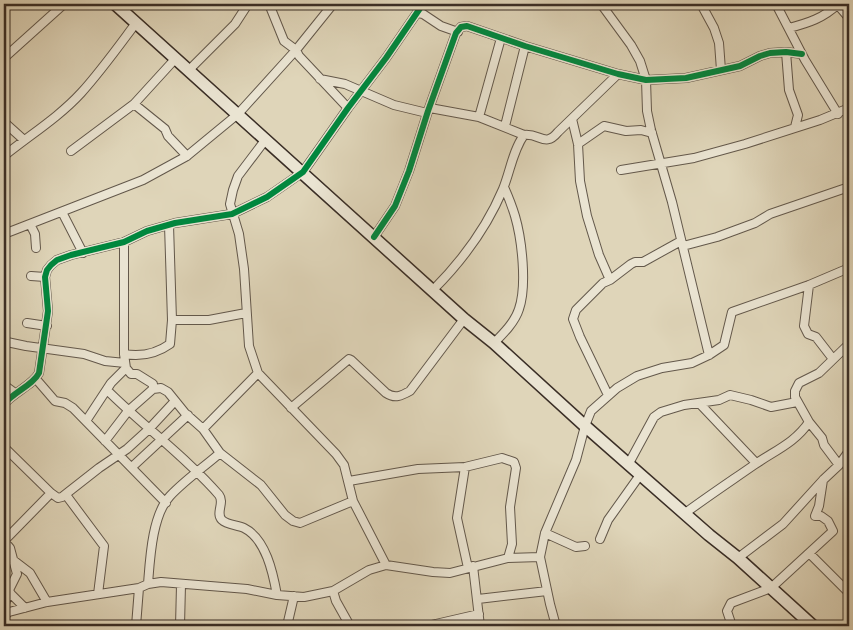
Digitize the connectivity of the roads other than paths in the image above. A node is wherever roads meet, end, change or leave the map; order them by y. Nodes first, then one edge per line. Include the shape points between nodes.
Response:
1 (64, 4) edge
2 (115, 4) edge
3 (269, 4) edge
4 (333, 4) edge
5 (423, 4) edge
6 (602, 4) edge
7 (701, 4) edge
8 (778, 4) edge
9 (838, 4) edge
10 (244, 5) edge
11 (418, 13) junction
12 (849, 18) edge
13 (136, 23) junction
14 (789, 28) junction
15 (458, 32) junction
16 (501, 38) junction
17 (524, 46) junction
18 (296, 50) junction
19 (786, 52) junction
20 (802, 54) junction
21 (4, 58) edge
22 (176, 58) junction
23 (189, 70) junction
24 (721, 70) junction
25 (618, 74) junction
26 (320, 79) junction
27 (646, 80) junction
28 (363, 90) junction
29 (134, 104) junction
30 (348, 108) junction
31 (849, 108) edge
32 (429, 111) junction
33 (238, 114) junction
34 (838, 114) junction
35 (479, 117) junction
36 (572, 118) junction
37 (4, 122) edge
38 (505, 126) junction
39 (794, 127) junction
40 (652, 133) junction
41 (524, 135) junction
42 (266, 139) junction
43 (24, 140) junction
44 (578, 144) junction
45 (71, 150) dead end
46 (4, 156) edge
47 (187, 156) junction
48 (661, 165) junction
49 (621, 170) dead end
50 (303, 172) junction
51 (504, 187) junction
52 (849, 187) edge
53 (509, 201) junction
54 (497, 203) junction
55 (62, 212) junction
56 (232, 214) junction
57 (30, 224) junction
58 (169, 225) junction
59 (4, 234) edge
60 (374, 237) junction
61 (124, 242) junction
62 (682, 243) junction
63 (36, 248) dead end
64 (83, 252) junction
65 (849, 268) edge
66 (31, 276) dead end
67 (46, 277) junction
68 (610, 280) junction
69 (808, 285) junction
70 (433, 290) junction
71 (246, 314) junction
72 (464, 319) junction
73 (172, 320) junction
74 (27, 323) dead end
75 (47, 326) junction
76 (4, 339) edge
77 (494, 344) junction
78 (849, 344) edge
79 (44, 348) junction
80 (709, 355) junction
81 (833, 359) junction
82 (125, 362) junction
83 (258, 373) junction
84 (36, 380) junction
85 (4, 386) edge
86 (153, 389) junction
87 (107, 390) junction
88 (15, 393) junction
89 (608, 395) junction
90 (175, 401) junction
91 (797, 402) junction
92 (4, 404) edge
93 (700, 404) junction
94 (291, 408) junction
95 (128, 411) junction
96 (188, 416) junction
97 (86, 421) junction
98 (809, 422) junction
99 (585, 426) junction
100 (149, 429) junction
101 (203, 429) junction
102 (162, 440) junction
103 (105, 441) junction
104 (4, 447) edge
105 (849, 451) edge
106 (220, 453) junction
107 (120, 455) junction
108 (756, 463) junction
109 (628, 465) junction
110 (839, 466) junction
111 (466, 467) junction
112 (132, 468) junction
113 (197, 472) junction
114 (640, 475) junction
115 (823, 480) junction
116 (349, 481) junction
117 (50, 493) junction
118 (66, 495) junction
119 (354, 501) junction
120 (166, 503) junction
121 (684, 514) junction
122 (545, 533) junction
123 (600, 539) dead end
124 (4, 541) edge
125 (585, 546) dead end
126 (809, 553) junction
127 (540, 557) junction
128 (508, 558) junction
129 (738, 558) junction
130 (13, 560) junction
131 (386, 565) junction
132 (470, 567) junction
133 (148, 584) junction
134 (181, 585) junction
135 (139, 588) junction
136 (771, 588) junction
137 (9, 590) junction
138 (333, 591) junction
139 (547, 591) junction
140 (849, 592) edge
141 (98, 594) junction
142 (277, 595) junction
143 (294, 596) junction
144 (478, 599) junction
145 (47, 602) junction
146 (4, 607) edge
147 (25, 608) junction
148 (479, 614) junction
149 (4, 616) edge
150 (136, 626) edge
151 (180, 626) edge
152 (286, 626) edge
153 (350, 626) edge
154 (426, 626) edge
155 (480, 626) edge
156 (556, 626) edge
157 (732, 626) edge
158 (813, 626) edge

1 - 21 street
2 - 13 main road
3 - 18 street via 284,40
4 - 18 street
5 - 11 street
6 - 27 street via 636,53
7 - 24 street via 719,43
8 - 14 street
9 - 12 street
9 - 14 street via 812,21
10 - 23 street via 235,24
11 - 15 street
11 - 28 street
13 - 22 main road
13 - 43 street via 80,94
14 - 20 street
15 - 16 street via 467,26
15 - 32 street
16 - 17 street
16 - 35 street
17 - 25 street
17 - 38 street
18 - 26 street
18 - 33 street
19 - 20 street
19 - 24 street via 760,56 740,66
19 - 39 street via 789,90 798,115
20 - 34 street
22 - 23 main road
22 - 29 street
23 - 33 main road
24 - 27 street via 686,78
25 - 27 street
25 - 36 street
26 - 28 street
26 - 30 street
27 - 40 street
28 - 30 street
28 - 32 street via 394,105
29 - 45 street
29 - 47 street via 165,129
30 - 50 street
31 - 34 street
32 - 35 street
32 - 60 street via 395,206
33 - 42 main road
33 - 47 street
34 - 39 street
35 - 38 street
36 - 41 street via 552,139
36 - 44 street
37 - 43 street
38 - 41 street
39 - 48 street via 745,144
40 - 44 street via 604,126
40 - 48 street
41 - 51 street
42 - 50 main road
42 - 56 street via 238,176 232,190
43 - 46 street
44 - 68 street via 580,181 587,216
47 - 55 street via 143,180
48 - 49 street
48 - 62 street
50 - 56 street via 267,197
50 - 60 main road
51 - 53 street
51 - 54 street
52 - 62 street via 770,214 717,237
53 - 54 street
53 - 77 street via 516,217 524,282 519,310
54 - 70 street via 473,243
55 - 57 street
55 - 64 street
56 - 58 street
56 - 71 street via 244,268
57 - 59 street
57 - 63 street
58 - 61 street
58 - 73 street
60 - 70 main road
61 - 64 street
61 - 82 street
62 - 68 street via 643,262 631,264
62 - 80 street
64 - 67 street via 57,260 47,270
65 - 69 street
66 - 67 street
67 - 75 street
68 - 89 street via 602,283 576,310 573,319
69 - 80 street via 732,312 724,345
69 - 81 street via 804,326
70 - 72 main road
71 - 73 street via 209,320
71 - 83 street via 249,346
72 - 77 main road
72 - 94 street via 410,391 402,396 392,397 386,393 349,359
73 - 82 street via 170,344 160,351 135,356
74 - 75 street
75 - 79 street
76 - 79 street
77 - 99 main road
78 - 81 street
79 - 82 street
79 - 84 street
80 - 89 street via 692,363 637,376
81 - 91 street via 800,383 795,391
82 - 86 street via 131,374 153,384
82 - 87 street
83 - 94 street
83 - 101 street
84 - 88 street
84 - 97 street via 55,401 73,408
85 - 88 street
86 - 90 street via 162,388
86 - 95 street
87 - 95 street
87 - 97 street
88 - 92 street
89 - 99 street via 591,411
90 - 96 street
90 - 100 street
91 - 93 street via 771,407 730,396
91 - 98 street
93 - 108 street
93 - 109 street via 661,412 654,417
94 - 116 street via 336,454
95 - 100 street
95 - 103 street
96 - 101 street
96 - 102 street
97 - 103 street
98 - 108 street via 792,442
98 - 110 street
99 - 109 main road
99 - 122 street via 576,460
100 - 102 street
100 - 107 street
101 - 106 street
102 - 112 street
102 - 113 street
103 - 107 street
104 - 117 street
105 - 110 street
106 - 113 street
106 - 119 street via 260,485 293,521 300,523
107 - 112 street
107 - 118 street
108 - 121 street
109 - 114 main road
110 - 115 street
111 - 116 street via 418,469
111 - 128 street via 502,458 514,462 516,468 510,507 512,544
111 - 132 street via 457,518
112 - 120 street
113 - 120 street
113 - 142 street via 221,498 221,519 245,528 260,544
114 - 121 main road
114 - 123 street via 608,520
115 - 126 street via 815,516 828,521 833,531
115 - 129 street via 783,524
116 - 119 street
117 - 118 street via 58,498
117 - 124 street
118 - 141 street via 104,546
119 - 131 street
120 - 133 street via 150,551
121 - 129 main road
122 - 125 street via 576,548
122 - 127 street
124 - 130 street
126 - 136 street
126 - 140 street
127 - 128 street
127 - 139 street
128 - 132 street
129 - 136 main road
130 - 137 street via 17,574
130 - 145 street via 30,573
131 - 132 street via 450,573
131 - 138 street via 369,570
132 - 144 street
133 - 134 street
133 - 135 street
134 - 142 street via 247,589
134 - 151 street
135 - 141 street
135 - 150 street
136 - 157 street via 731,603 727,611
136 - 158 main road
137 - 146 street
137 - 147 street
138 - 143 street
138 - 153 street
139 - 144 street
139 - 156 street
141 - 145 street
142 - 143 street
143 - 152 street
144 - 148 street
145 - 147 street
147 - 149 street
148 - 154 street
148 - 155 street

